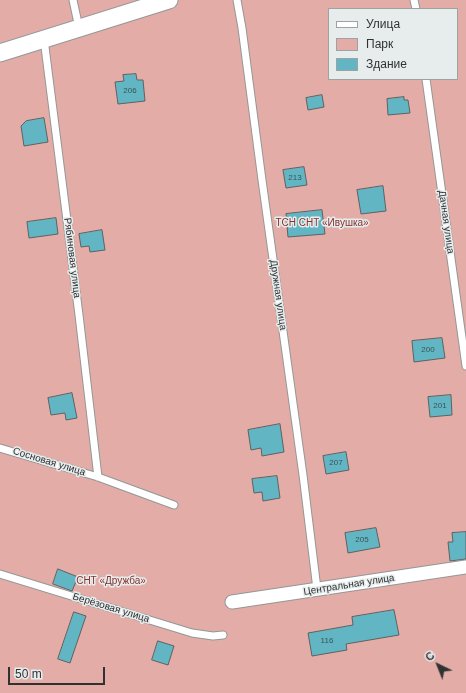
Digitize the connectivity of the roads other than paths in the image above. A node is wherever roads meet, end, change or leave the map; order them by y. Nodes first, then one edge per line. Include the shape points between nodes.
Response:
1 (73, 0) edge
2 (168, 0) edge
3 (237, 0) edge
4 (78, 28) junction
5 (44, 39) junction
6 (0, 53) edge
7 (426, 80) edge
8 (466, 366) edge
9 (0, 448) edge
10 (98, 477) junction
11 (174, 505) dead end
12 (466, 567) edge
13 (0, 574) edge
14 (316, 590) junction
15 (232, 602) dead end
16 (223, 635) dead end

1 - 4 lane
2 - 4 street
3 - 14 lane, Дружная улица via 303,475
4 - 5 street
5 - 6 street
5 - 10 lane, Рябиновая улица
7 - 8 lane, Дачная улица
9 - 10 lane, Сосновая улица
10 - 11 lane, Сосновая улица
12 - 14 street, Центральная улица
13 - 16 lane, Берёзовая улица via 192,633
14 - 15 street, Центральная улица

